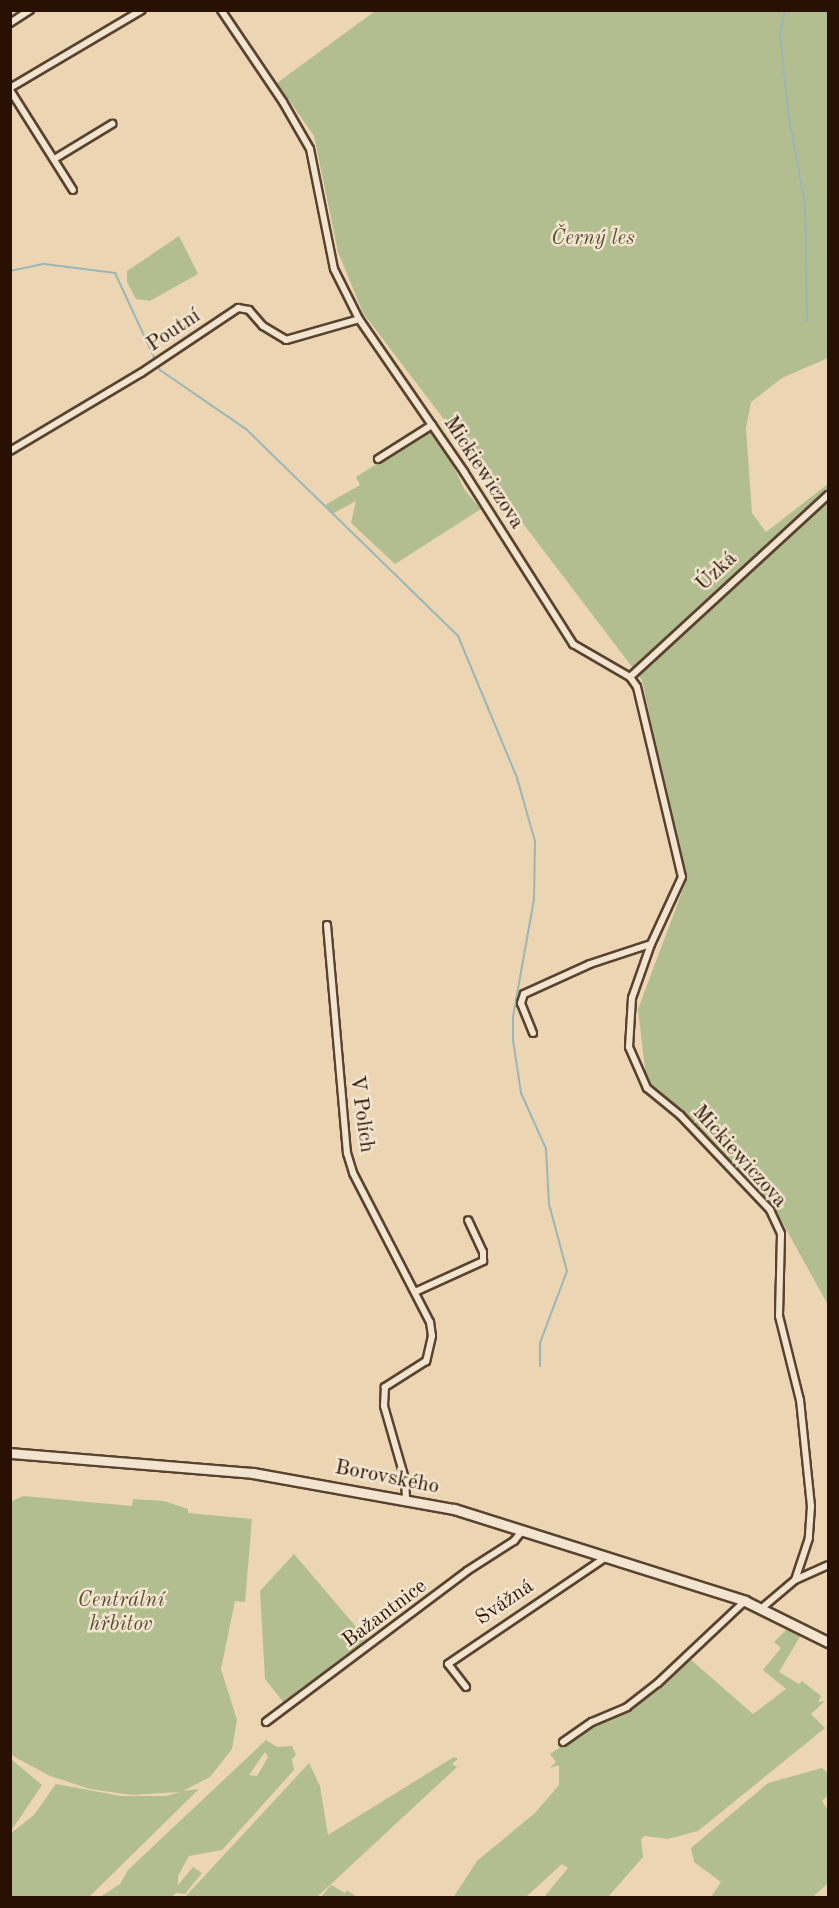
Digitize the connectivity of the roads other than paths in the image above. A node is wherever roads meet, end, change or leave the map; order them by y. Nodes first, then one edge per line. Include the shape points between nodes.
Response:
1 (30, 10) edge
2 (142, 10) edge
3 (221, 10) edge
4 (10, 23) edge
5 (10, 89) edge
6 (112, 124) dead end
7 (56, 158) junction
8 (73, 190) dead end
9 (359, 319) junction
10 (432, 424) junction
11 (10, 450) edge
12 (378, 459) dead end
13 (828, 495) edge
14 (630, 677) junction
15 (327, 925) dead end
16 (651, 944) junction
17 (533, 1033) dead end
18 (468, 1220) dead end
19 (415, 1292) junction
20 (10, 1453) edge
21 (406, 1498) junction
22 (522, 1531) junction
23 (606, 1557) junction
24 (828, 1565) edge
25 (795, 1580) junction
26 (745, 1600) junction
27 (762, 1608) junction
28 (828, 1642) edge
29 (466, 1687) dead end
30 (266, 1722) dead end
31 (564, 1742) dead end

1 - 4 street
2 - 5 street
3 - 9 street, Mickiewiczova via 310,149 334,269
5 - 7 street
6 - 7 street
7 - 8 street
9 - 10 street, Mickiewiczova
9 - 11 street, Poutní via 286,340 263,326 249,310 238,308 131,379
10 - 12 street
10 - 14 street, Mickiewiczova via 573,644
13 - 14 street, Úzká
14 - 16 street, Mickiewiczova via 643,710 682,877
15 - 19 street, V Polích via 347,1152 353,1173
16 - 17 street via 590,964 524,994 521,1003
16 - 25 street, Mickiewiczova via 632,998 628,1030 639,1077 770,1210 781,1234 779,1316 800,1400 811,1506 809,1538
18 - 19 street via 483,1252 483,1261
19 - 21 street, V Polích via 430,1322 432,1347 426,1361 385,1387 384,1406 405,1479
20 - 21 main road, Borovského via 253,1473
21 - 22 main road, Borovského
22 - 23 main road, Borovského
22 - 30 street, Bažantnice via 514,1541 466,1571
23 - 26 main road, Borovského
23 - 29 street, Svážná via 448,1664
24 - 25 street
25 - 27 street
26 - 27 main road, Borovského
26 - 31 street via 658,1683 627,1707 592,1722
27 - 28 main road, Borovského

